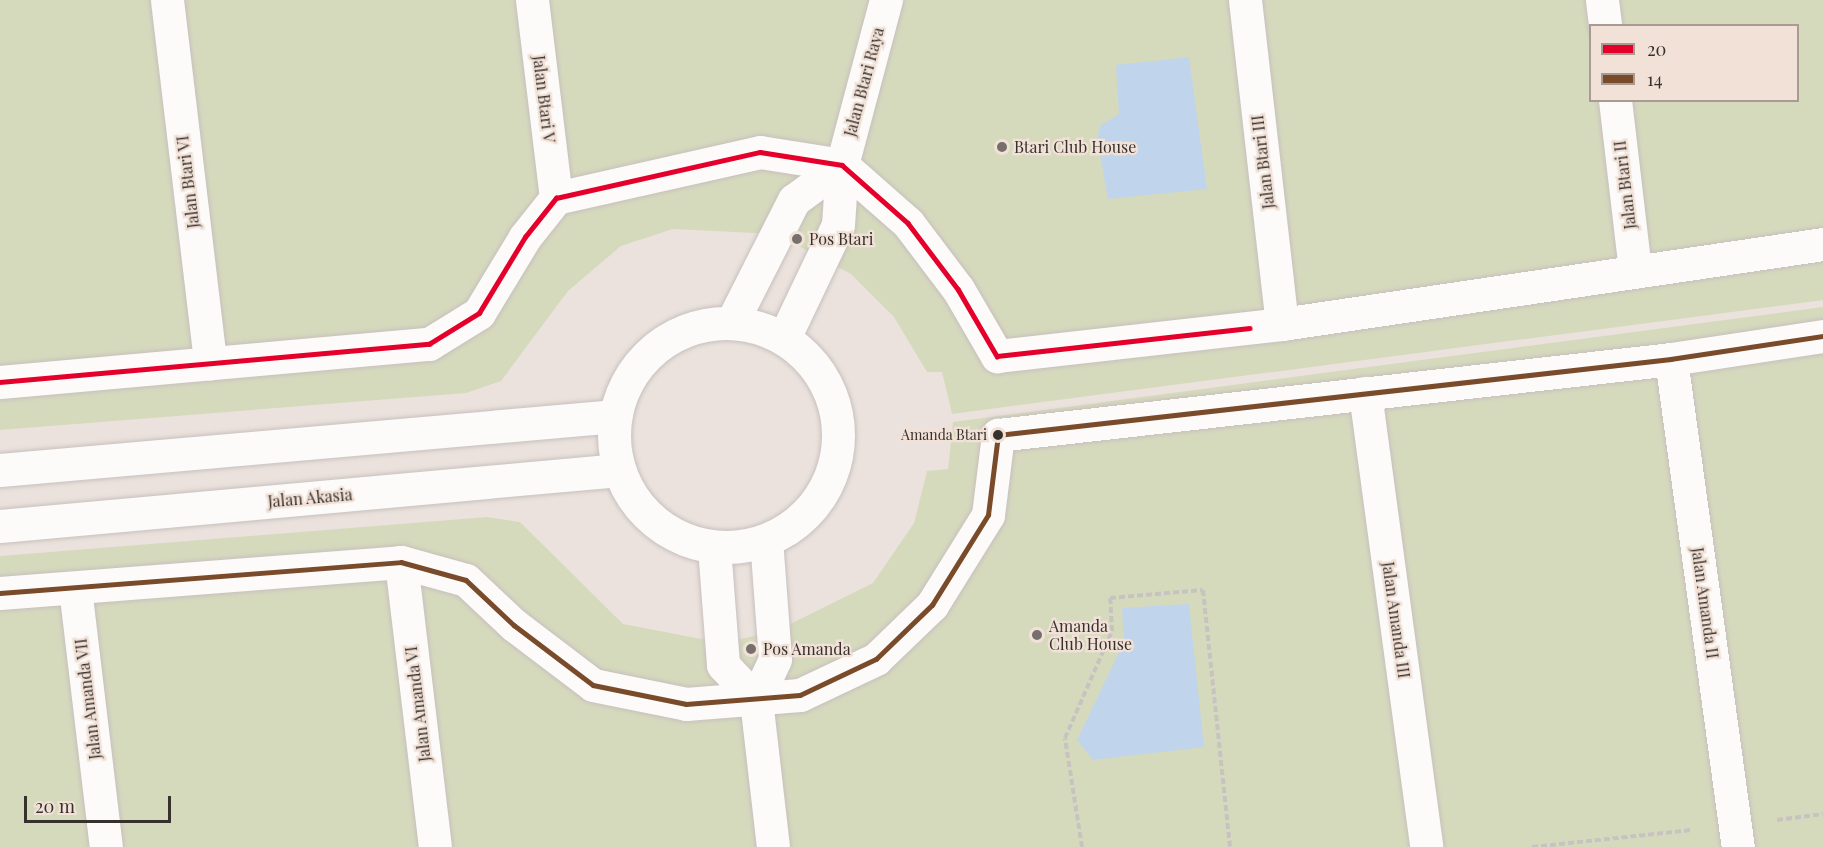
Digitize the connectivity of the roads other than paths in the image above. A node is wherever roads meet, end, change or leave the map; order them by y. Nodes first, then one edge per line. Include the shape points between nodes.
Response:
1 (167, 0) edge
2 (532, 0) edge
3 (886, 0) edge
4 (1245, 0) edge
5 (1602, 0) edge
6 (1605, 24) edge
7 (1615, 102) edge
8 (843, 165) junction
9 (556, 198) junction
10 (1823, 244) edge
11 (1635, 269) junction
12 (732, 322) junction
13 (1282, 324) junction
14 (1823, 336) edge
15 (784, 338) junction
16 (1671, 358) junction
17 (210, 363) junction
18 (0, 382) edge
19 (1365, 393) junction
20 (615, 416) junction
21 (0, 470) edge
22 (619, 470) junction
23 (0, 526) edge
24 (766, 540) junction
25 (714, 547) junction
26 (401, 562) junction
27 (75, 588) junction
28 (0, 593) edge
29 (756, 700) junction
30 (1737, 836) edge
31 (106, 847) edge
32 (435, 847) edge
33 (773, 847) edge
34 (1426, 847) edge

1 - 17 street, Jalan Btari VI
2 - 9 street, Jalan Btari V
3 - 8 street, Jalan Btari Raya
4 - 13 street, Jalan Btari III
5 - 6 street
7 - 11 street, Jalan Btari II
8 - 9 street via 760,152
8 - 12 street via 794,201
8 - 13 street via 908,224 958,290 997,357
8 - 15 street, Jalan Btari Raya via 838,225
9 - 17 street via 525,237 479,313 429,344
10 - 11 street
11 - 13 street
12 - 15 street
12 - 20 street via 705,324 656,347 637,366
14 - 16 street
15 - 24 street via 822,377 836,421 835,459 811,508 791,527
16 - 19 street
16 - 30 street, Jalan Amanda II
17 - 18 street
19 - 29 street via 998,435 988,515 932,605 876,659 800,695
19 - 34 street, Jalan Amanda III
20 - 21 street
20 - 22 street
22 - 23 street, Jalan Akasia
22 - 25 street via 645,513 666,530
24 - 25 street
24 - 29 street via 775,659
25 - 29 street via 723,665
26 - 27 street
26 - 29 street via 465,580 513,625 593,685 686,704
26 - 32 street, Jalan Amanda VI
27 - 28 street
27 - 31 street, Jalan Amanda VII
29 - 33 street

